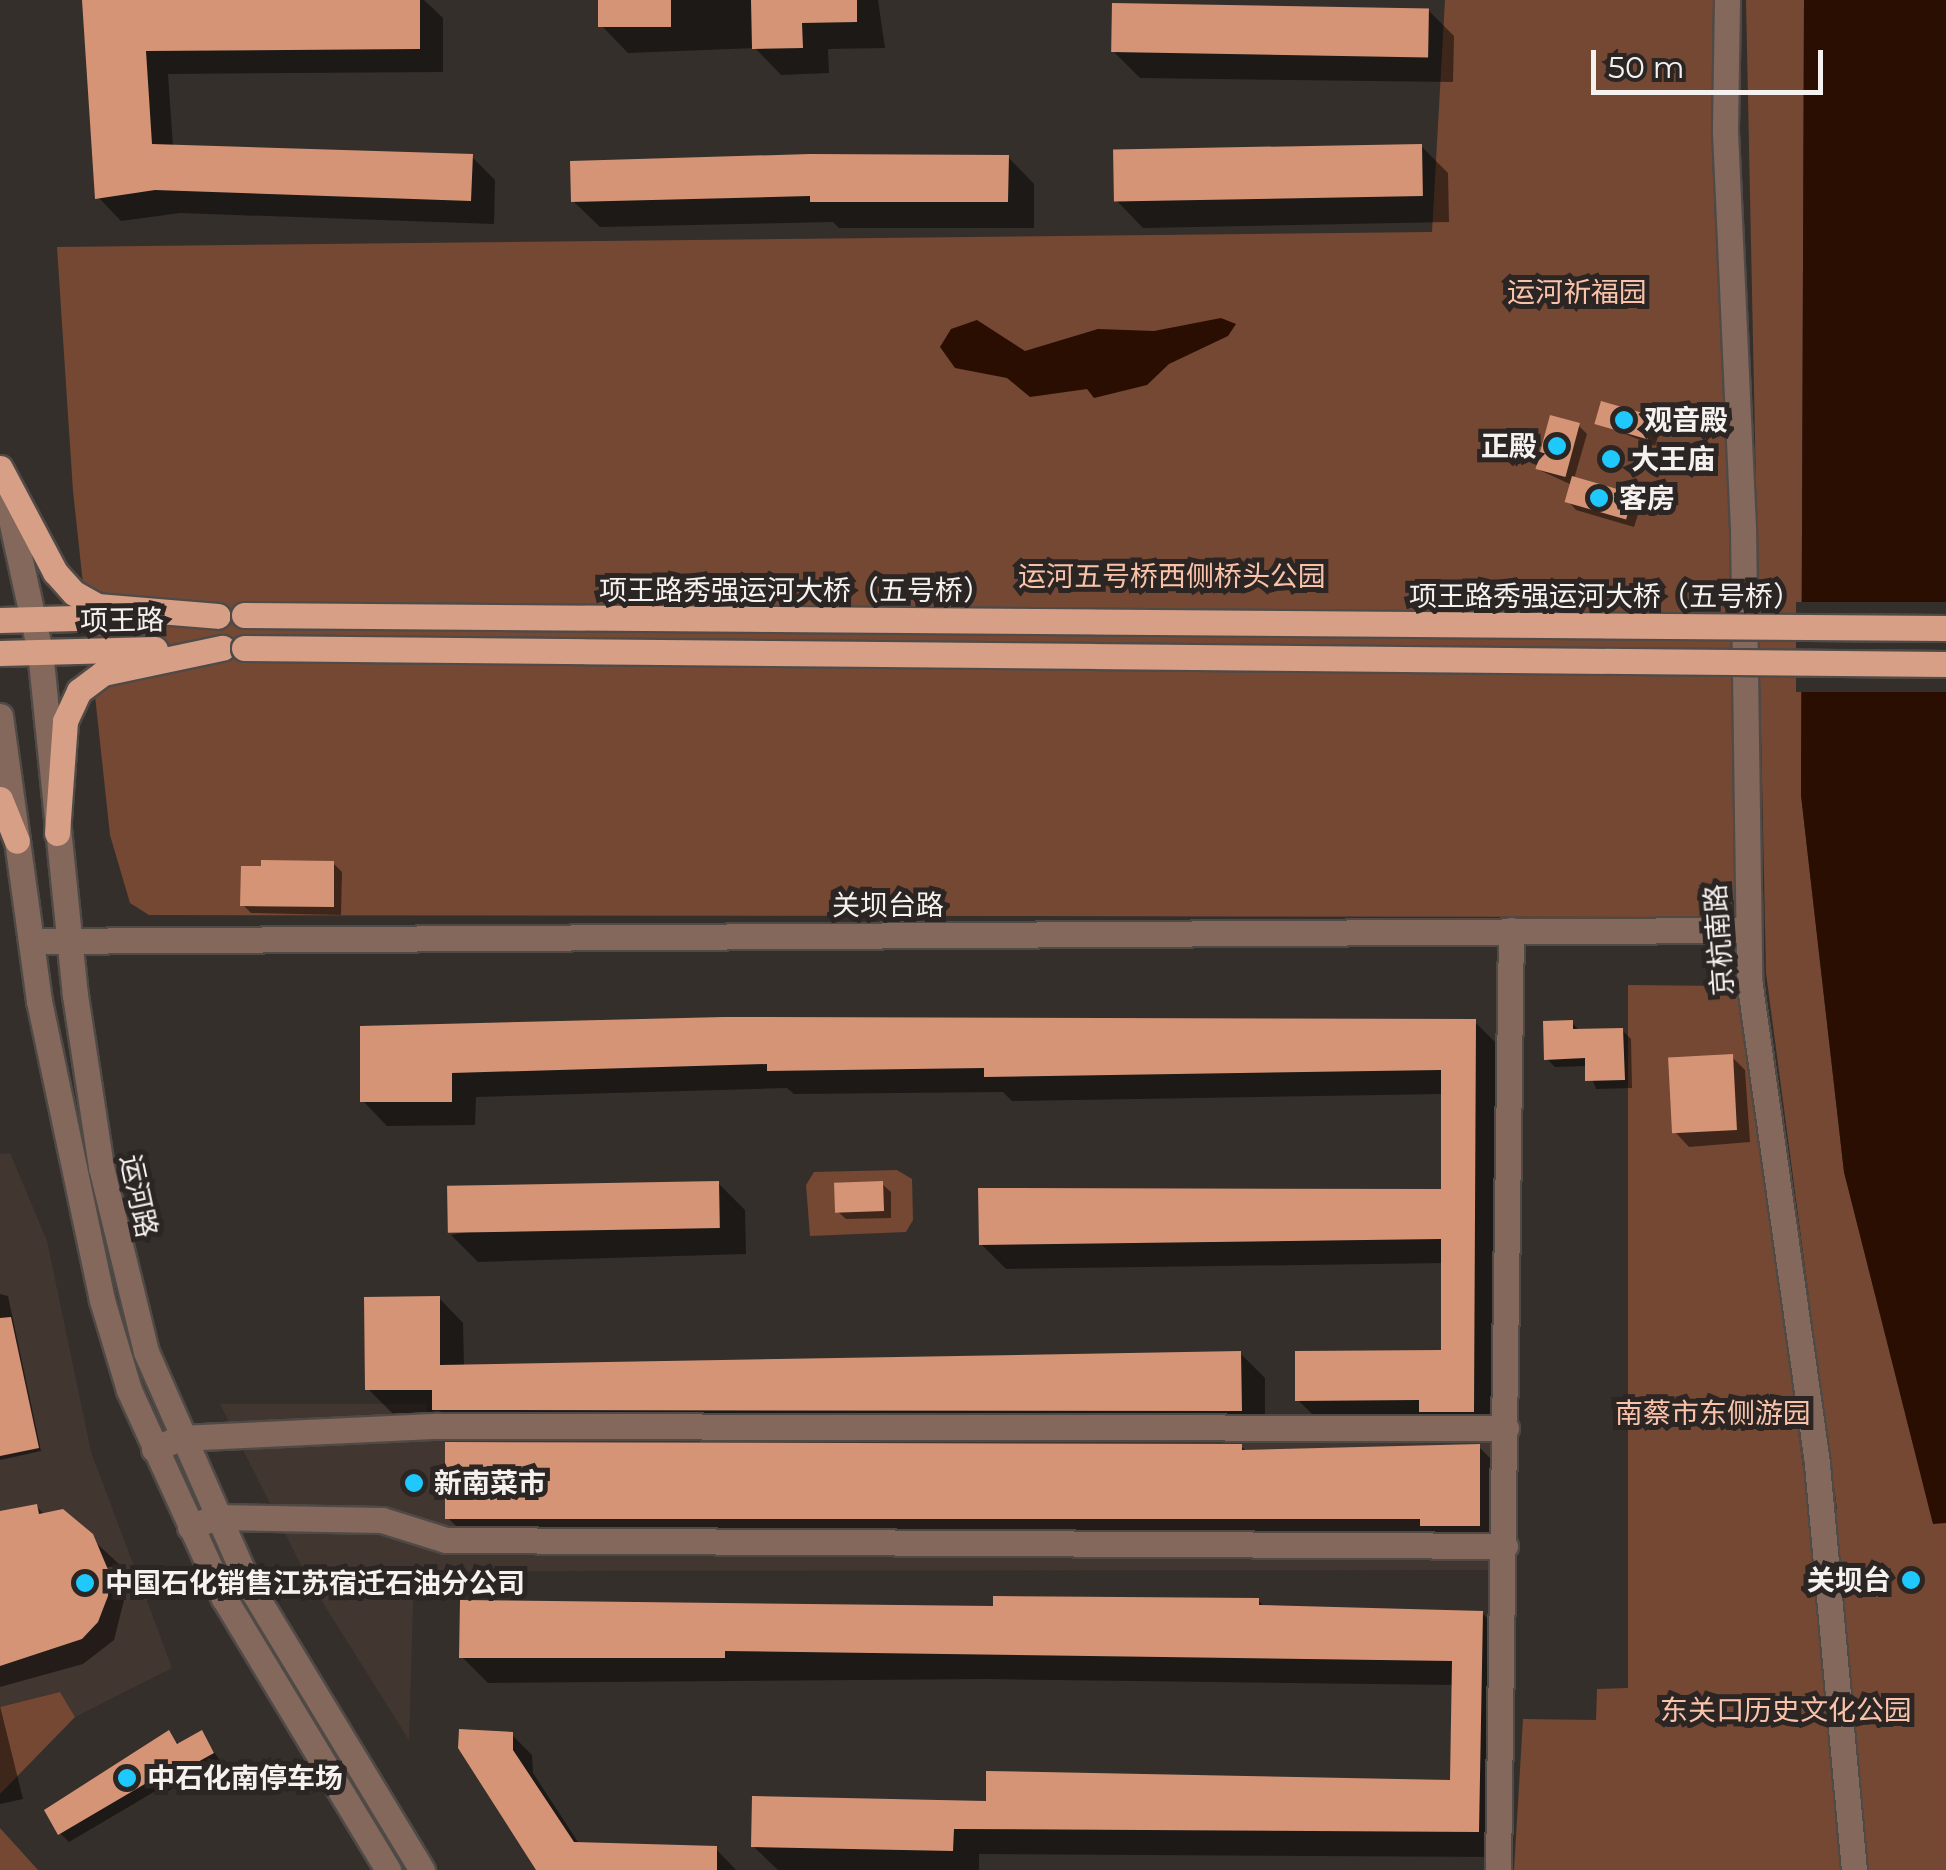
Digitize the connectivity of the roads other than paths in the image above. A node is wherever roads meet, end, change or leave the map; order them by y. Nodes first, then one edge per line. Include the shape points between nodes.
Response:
1 (1727, 0) edge
2 (0, 468) edge
3 (231, 616) junction
4 (34, 618) junction
5 (0, 620) edge
6 (1946, 628) edge
7 (233, 648) junction
8 (40, 651) junction
9 (0, 654) edge
10 (1946, 664) edge
11 (0, 716) edge
12 (0, 799) edge
13 (58, 833) junction
14 (18, 841) junction
15 (1511, 930) junction
16 (1747, 930) junction
17 (70, 940) junction
18 (30, 941) junction
19 (1506, 1428) junction
20 (180, 1438) junction
21 (154, 1449) junction
22 (216, 1517) junction
23 (190, 1527) junction
24 (1505, 1546) junction
25 (388, 1870) edge
26 (422, 1870) edge
27 (1498, 1870) edge
28 (1854, 1870) edge

1 - 16 street, 京杭南路 via 1724,132 1743,528
2 - 3 main road via 55,572 74,593 97,606
2 - 4 street, 运河路
3 - 4 main road, 项王路
3 - 6 main road, 项王路秀强运河大桥（五号桥）, bridge
4 - 5 main road, 项王路
4 - 8 street, 运河路
7 - 8 main road, 项王路
7 - 10 main road, bridge
7 - 13 main road via 104,673 79,690 65,721
8 - 9 main road, 项王路
8 - 13 street, 运河路
11 - 14 street
12 - 14 main road
13 - 17 street, 运河路
14 - 18 street
15 - 16 street, 关坝台路
15 - 17 street, 关坝台路
15 - 19 street
16 - 28 street, 京杭南路 via 1817,1464
17 - 18 street, 关坝台路
17 - 20 street, 运河路 via 112,1222 146,1352
18 - 21 street via 102,1300
19 - 20 street via 438,1426
19 - 24 street
20 - 21 street
20 - 22 street, 运河路
21 - 23 street
22 - 23 street
22 - 24 street via 382,1520 446,1540
22 - 26 street, 运河路 via 248,1582
23 - 25 street via 224,1598
24 - 27 street

